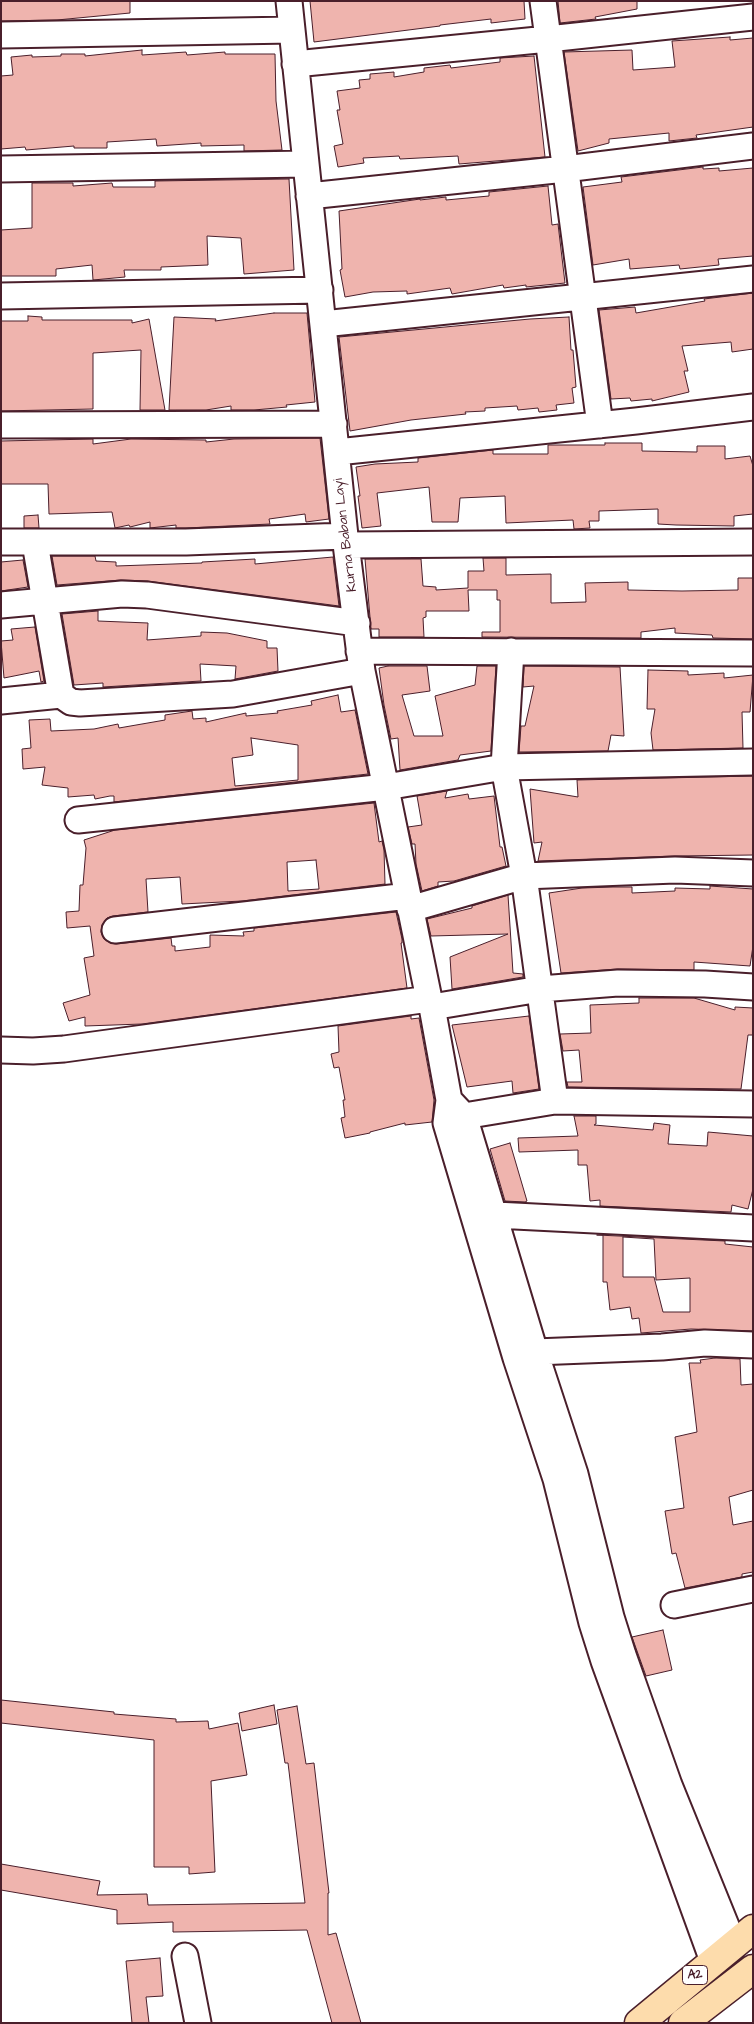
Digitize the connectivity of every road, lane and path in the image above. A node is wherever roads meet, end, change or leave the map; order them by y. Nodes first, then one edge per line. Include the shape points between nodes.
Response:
1 (289, 1) edge
2 (543, 1) edge
3 (753, 16) edge
4 (292, 30) junction
5 (1, 34) edge
6 (548, 39) junction
7 (296, 64) junction
8 (753, 146) edge
9 (306, 164) junction
10 (1, 169) edge
11 (565, 169) junction
12 (310, 196) junction
13 (753, 279) edge
14 (320, 290) junction
15 (1, 296) edge
16 (583, 297) junction
17 (323, 324) junction
18 (753, 407) edge
19 (1, 424) edge
20 (334, 424) junction
21 (600, 425) junction
22 (337, 452) junction
23 (346, 540) junction
24 (1, 542) edge
25 (753, 542) edge
26 (35, 543) junction
27 (45, 602) junction
28 (1, 605) edge
29 (357, 623) junction
30 (511, 651) junction
31 (753, 653) edge
32 (361, 661) junction
33 (61, 695) junction
34 (1, 701) edge
35 (753, 762) edge
36 (504, 767) junction
37 (386, 787) junction
38 (78, 820) dead end
39 (753, 873) edge
40 (524, 876) junction
41 (409, 903) junction
42 (115, 930) dead end
43 (753, 987) edge
44 (540, 989) junction
45 (430, 1003) junction
46 (1, 1050) edge
47 (555, 1101) junction
48 (753, 1104) edge
49 (457, 1108) junction
50 (495, 1215) junction
51 (753, 1228) edge
52 (753, 1345) edge
53 (535, 1352) junction
54 (753, 1589) edge
55 (674, 1605) dead end
56 (743, 1936) edge
57 (185, 1956) dead end
58 (712, 1961) junction
59 (753, 1969) edge
60 (637, 2020) edge
61 (198, 2023) edge
62 (682, 2023) edge

1 - 4 street, Kurna Baban Layi
2 - 6 street
3 - 6 street
4 - 5 street
4 - 7 street, Kurna Baban Layi
6 - 7 street
6 - 11 street
7 - 9 street, Kurna Baban Layi
8 - 11 street
9 - 10 street
9 - 12 street, Kurna Baban Layi
11 - 12 street
11 - 16 street
12 - 14 street, Kurna Baban Layi
13 - 16 street
14 - 15 street
14 - 17 street, Kurna Baban Layi
16 - 17 street
16 - 21 street
17 - 20 street, Kurna Baban Layi
18 - 21 street
19 - 20 street
20 - 22 street, Kurna Baban Layi
21 - 22 street
22 - 23 street, Kurna Baban Layi
23 - 25 street
23 - 26 street
23 - 29 street, Kurna Baban Layi
24 - 26 street
26 - 27 street
27 - 28 street
27 - 29 street via 122,594 147,595
27 - 33 street
29 - 32 street, Kurna Baban Layi
30 - 31 street
30 - 32 street
30 - 36 street
32 - 33 street via 233,694 80,703
32 - 37 street, Kurna Baban Layi
33 - 34 street
35 - 36 street
36 - 37 street
36 - 40 street
37 - 38 street
37 - 41 street, Kurna Baban Layi
39 - 40 street via 675,870
40 - 41 street
40 - 44 street
41 - 42 street
41 - 45 street, Kurna Baban Layi
43 - 44 street via 618,984
44 - 45 street
44 - 47 street
45 - 46 street via 64,1049
45 - 49 street, Kurna Baban Layi
47 - 48 street
47 - 49 street
49 - 50 street
49 - 58 street via 446,1123 556,1479 592,1623
50 - 51 street
50 - 53 street
52 - 53 street via 705,1343
53 - 56 street via 575,1474 611,1617 668,1785
54 - 55 street
56 - 58 highway, A2
57 - 61 street
58 - 60 highway, A2
59 - 62 highway, A2

